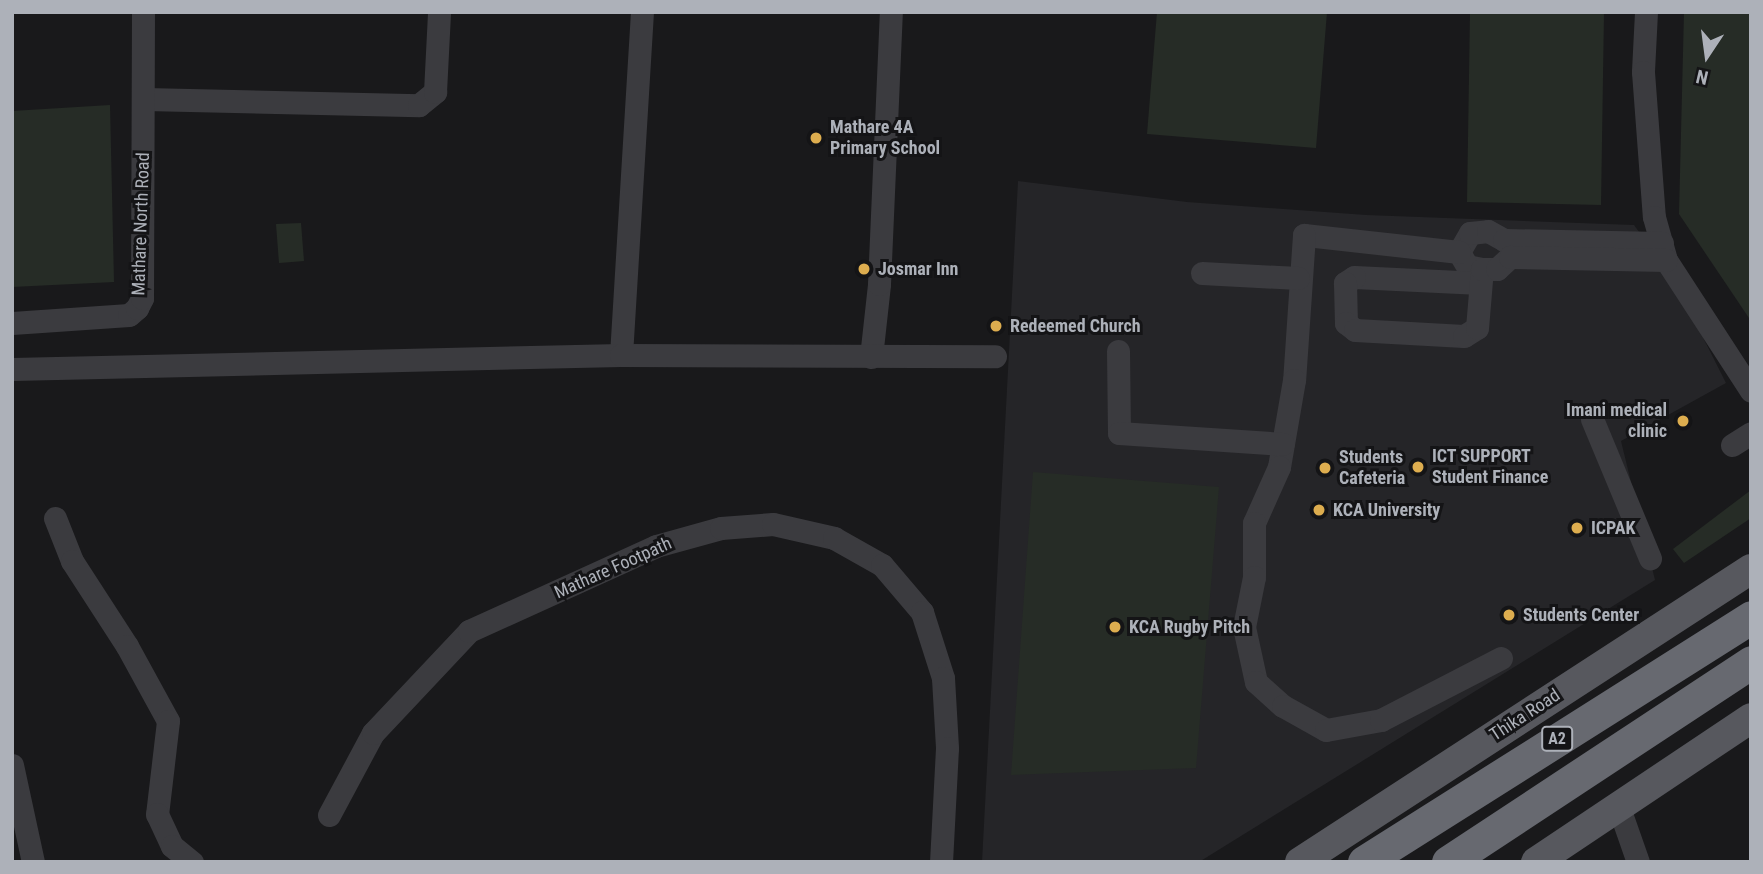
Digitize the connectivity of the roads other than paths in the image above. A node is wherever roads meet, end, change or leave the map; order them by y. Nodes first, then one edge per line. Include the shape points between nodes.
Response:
1 (143, 12) edge
2 (439, 12) edge
3 (642, 12) edge
4 (891, 12) edge
5 (1646, 12) edge
6 (145, 99) junction
7 (1463, 245) junction
8 (1507, 248) junction
9 (1664, 251) junction
10 (1202, 273) dead end
11 (1481, 276) junction
12 (1298, 278) junction
13 (12, 323) edge
14 (1118, 351) dead end
15 (621, 355) junction
16 (871, 356) junction
17 (995, 356) dead end
18 (12, 369) edge
19 (1751, 391) edge
20 (1592, 419) dead end
21 (1283, 444) junction
22 (55, 518) dead end
23 (1650, 558) dead end
24 (1751, 569) edge
25 (1751, 617) edge
26 (1501, 658) dead end
27 (1751, 662) edge
28 (1751, 718) edge
29 (12, 765) edge
30 (1618, 806) junction
31 (329, 815) dead end
32 (33, 862) edge
33 (192, 862) edge
34 (941, 862) edge
35 (1300, 862) edge
36 (1364, 862) edge
37 (1448, 862) edge
38 (1536, 862) edge
39 (1638, 862) edge

1 - 6 street, Mathare North Road
2 - 6 street via 435,92 419,105
3 - 15 street
4 - 16 street via 879,284
5 - 9 street via 1643,72 1650,181
6 - 13 street, Mathare North Road via 142,298 137,308 130,316
7 - 8 street via 1469,233 1488,230
7 - 11 street via 1467,266
7 - 12 street via 1367,245 1304,235
8 - 9 street
8 - 11 street via 1497,269
9 - 19 street
10 - 12 street
11 - 11 street via 1477,328 1464,336 1355,330 1346,323 1345,283 1354,276
12 - 21 street via 1294,380
14 - 21 street via 1119,433
15 - 16 street
15 - 18 street
16 - 17 street
20 - 23 street
21 - 26 street via 1279,467 1254,523 1254,577 1244,627 1256,682 1283,706 1326,730 1381,720
22 - 33 street via 72,561 169,721 157,814 172,846
24 - 35 main road, Thika Road
25 - 36 highway, A2
27 - 37 highway, A2
28 - 30 main road
29 - 32 street
30 - 38 main road
30 - 39 street
31 - 34 street, Mathare Footpath via 373,733 469,631 656,546 721,527 774,524 834,538 882,565 922,612 943,678 947,748

